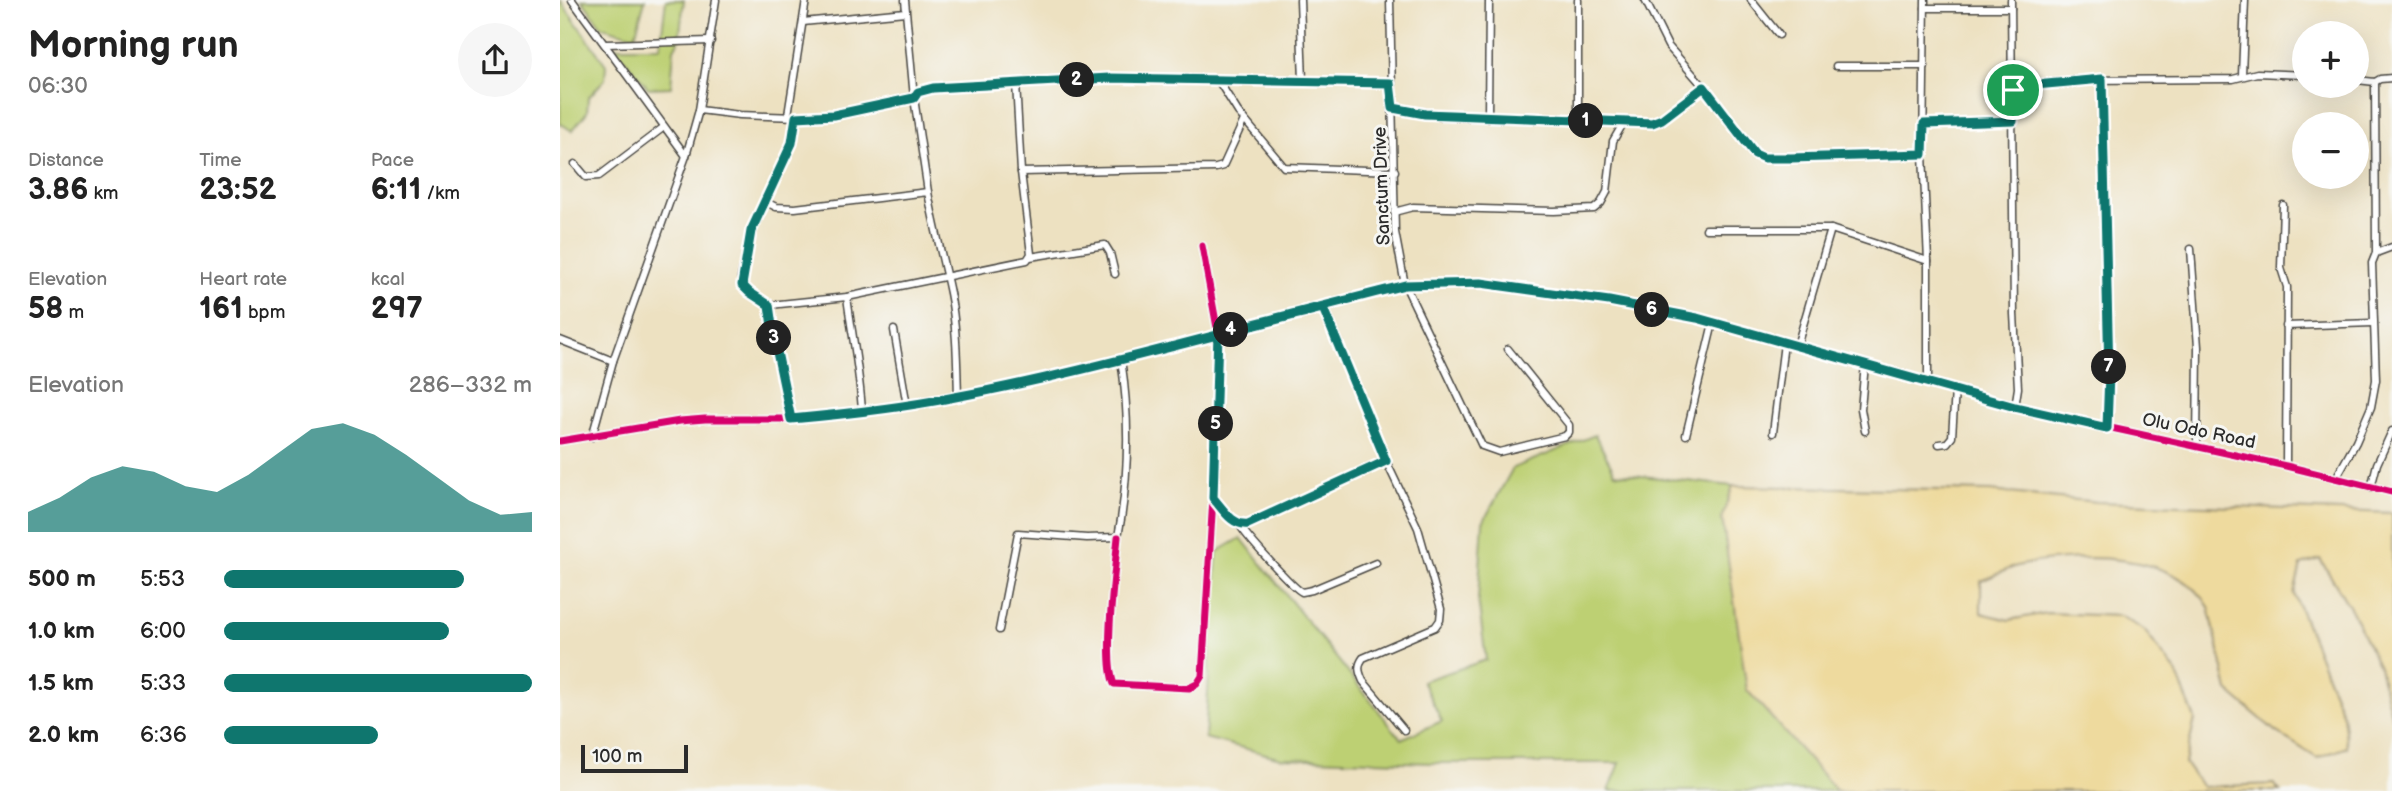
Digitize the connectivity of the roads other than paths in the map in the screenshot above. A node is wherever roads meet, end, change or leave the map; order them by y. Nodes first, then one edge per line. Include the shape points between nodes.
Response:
1 (572, 0) edge
2 (716, 0) edge
3 (806, 0) edge
4 (905, 0) edge
5 (1300, 0) edge
6 (1390, 0) edge
7 (1489, 0) edge
8 (1578, 0) edge
9 (1645, 0) edge
10 (1751, 0) edge
11 (2011, 0) edge
12 (2245, 0) edge
13 (1925, 4) edge
14 (2011, 8) junction
15 (905, 12) junction
16 (803, 22) junction
17 (1779, 35) dead end
18 (710, 41) junction
19 (606, 44) junction
20 (1836, 66) dead end
21 (1925, 66) junction
22 (2292, 74) edge
23 (2242, 75) junction
24 (2392, 78) edge
25 (2102, 79) junction
26 (1218, 80) junction
27 (1303, 81) junction
28 (2369, 81) edge
29 (2375, 82) junction
30 (1016, 83) junction
31 (1390, 83) junction
32 (1704, 87) junction
33 (2013, 90) junction
34 (914, 98) junction
35 (1393, 108) junction
36 (698, 110) junction
37 (788, 115) junction
38 (796, 117) junction
39 (1488, 117) junction
40 (1244, 120) junction
41 (1578, 120) junction
42 (2013, 121) junction
43 (1624, 122) junction
44 (1924, 124) junction
45 (664, 127) junction
46 (1923, 154) junction
47 (686, 156) junction
48 (575, 164) dead end
49 (1395, 171) junction
50 (1021, 172) junction
51 (929, 192) junction
52 (766, 202) junction
53 (2283, 205) dead end
54 (1394, 212) junction
55 (1706, 229) dead end
56 (1831, 229) junction
57 (1202, 246) dead end
58 (2392, 247) edge
59 (2191, 249) dead end
60 (2376, 253) junction
61 (1030, 257) junction
62 (1928, 261) junction
63 (1115, 274) dead end
64 (946, 276) junction
65 (1405, 285) junction
66 (847, 297) junction
67 (769, 305) junction
68 (1323, 308) junction
69 (1713, 323) junction
70 (2373, 323) junction
71 (2286, 326) junction
72 (894, 330) dead end
73 (1218, 333) junction
74 (560, 340) edge
75 (1784, 343) junction
76 (1797, 346) junction
77 (1508, 349) dead end
78 (1121, 359) junction
79 (613, 361) junction
80 (1865, 364) junction
81 (1928, 383) junction
82 (1955, 390) junction
83 (958, 397) junction
84 (907, 406) junction
85 (2015, 407) junction
86 (862, 412) junction
87 (791, 419) junction
88 (2107, 428) junction
89 (1865, 431) dead end
90 (2392, 431) edge
91 (1773, 433) dead end
92 (1686, 435) dead end
93 (592, 437) junction
94 (560, 441) edge
95 (1939, 444) dead end
96 (2197, 447) junction
97 (1386, 461) junction
98 (2286, 466) junction
99 (2336, 478) junction
100 (2371, 488) junction
101 (2392, 492) edge
102 (1213, 498) junction
103 (1240, 525) junction
104 (1118, 537) junction
105 (1376, 563) dead end
106 (999, 630) dead end
107 (1404, 730) dead end

1 - 19 street
2 - 18 street
3 - 16 street
4 - 15 street
5 - 27 street
6 - 31 street, Sanctum Drive
7 - 39 street
8 - 41 street
9 - 32 street via 1668,46
10 - 17 street
11 - 14 street
12 - 23 street
13 - 14 street
13 - 21 street
14 - 33 street
15 - 16 street
15 - 34 street
16 - 37 street
18 - 19 street
18 - 36 street
19 - 45 street
20 - 21 street
21 - 44 street
22 - 23 street
23 - 25 street via 2233,79
24 - 29 street
25 - 33 street
25 - 88 street
26 - 27 street
26 - 30 street via 1109,78
26 - 40 street
27 - 31 street
28 - 29 street
29 - 60 street
30 - 34 street via 933,88
30 - 50 street
31 - 35 street, Sanctum Drive
32 - 43 street via 1662,119
32 - 46 street via 1755,154 1764,158
33 - 42 street
34 - 38 street via 834,115
34 - 51 street
35 - 39 street
35 - 49 street, Sanctum Drive
36 - 37 street
36 - 47 street
37 - 38 street
38 - 52 street via 792,143
39 - 41 street
40 - 49 street via 1283,167
40 - 50 street via 1223,166 1216,168
41 - 43 street
42 - 44 street
42 - 85 street
43 - 54 street via 1613,141 1607,192 1594,209 1413,207
44 - 46 street
45 - 47 street
45 - 48 street via 599,176 586,177
46 - 62 street
47 - 79 street
49 - 54 street, Sanctum Drive
50 - 61 street
51 - 52 street via 795,208
51 - 64 street
52 - 67 street via 751,231 741,278 746,290
53 - 71 street via 2281,268 2287,287
54 - 65 street, Sanctum Drive
55 - 56 street
56 - 62 street
56 - 76 street
57 - 73 street
58 - 60 street
59 - 96 street via 2198,347
60 - 70 street via 2372,263
61 - 63 street via 1105,245
61 - 64 street
62 - 81 street
64 - 66 street
64 - 83 street
65 - 68 street, Olu Odo Road
65 - 69 street, Olu Odo Road via 1481,283 1609,301
65 - 77 street, Sanctum Drive via 1482,446 1499,453 1569,432 1569,425
66 - 67 street
66 - 86 street
67 - 87 street
68 - 73 street, Olu Odo Road
68 - 97 street
69 - 75 street, Olu Odo Road
69 - 92 street
70 - 71 street
70 - 99 street via 2376,380 2371,407
71 - 98 street
72 - 84 street
73 - 78 street, Olu Odo Road
73 - 102 street
74 - 79 street
75 - 76 street, Olu Odo Road
75 - 91 street
76 - 80 street, Olu Odo Road
78 - 83 street, Olu Odo Road
78 - 104 street via 1128,426
79 - 93 street
80 - 81 street, Olu Odo Road
80 - 89 street via 1861,409
81 - 82 street, Olu Odo Road
82 - 85 street, Olu Odo Road
82 - 95 street via 1952,437
83 - 84 street, Olu Odo Road
84 - 86 street, Olu Odo Road
85 - 88 street, Olu Odo Road
86 - 87 street, Olu Odo Road
87 - 93 street, Olu Odo Road via 705,419
88 - 96 street, Olu Odo Road
90 - 100 street
93 - 94 street, Olu Odo Road
96 - 98 street, Olu Odo Road
97 - 103 street
97 - 107 street via 1418,528 1441,609 1435,627 1363,658 1359,664 1363,681
98 - 99 street, Olu Odo Road
99 - 100 street, Olu Odo Road
100 - 101 street, Olu Odo Road
102 - 103 street
102 - 104 street via 1202,676 1189,688 1114,684 1109,673
103 - 105 street via 1302,592
104 - 106 street via 1018,533

